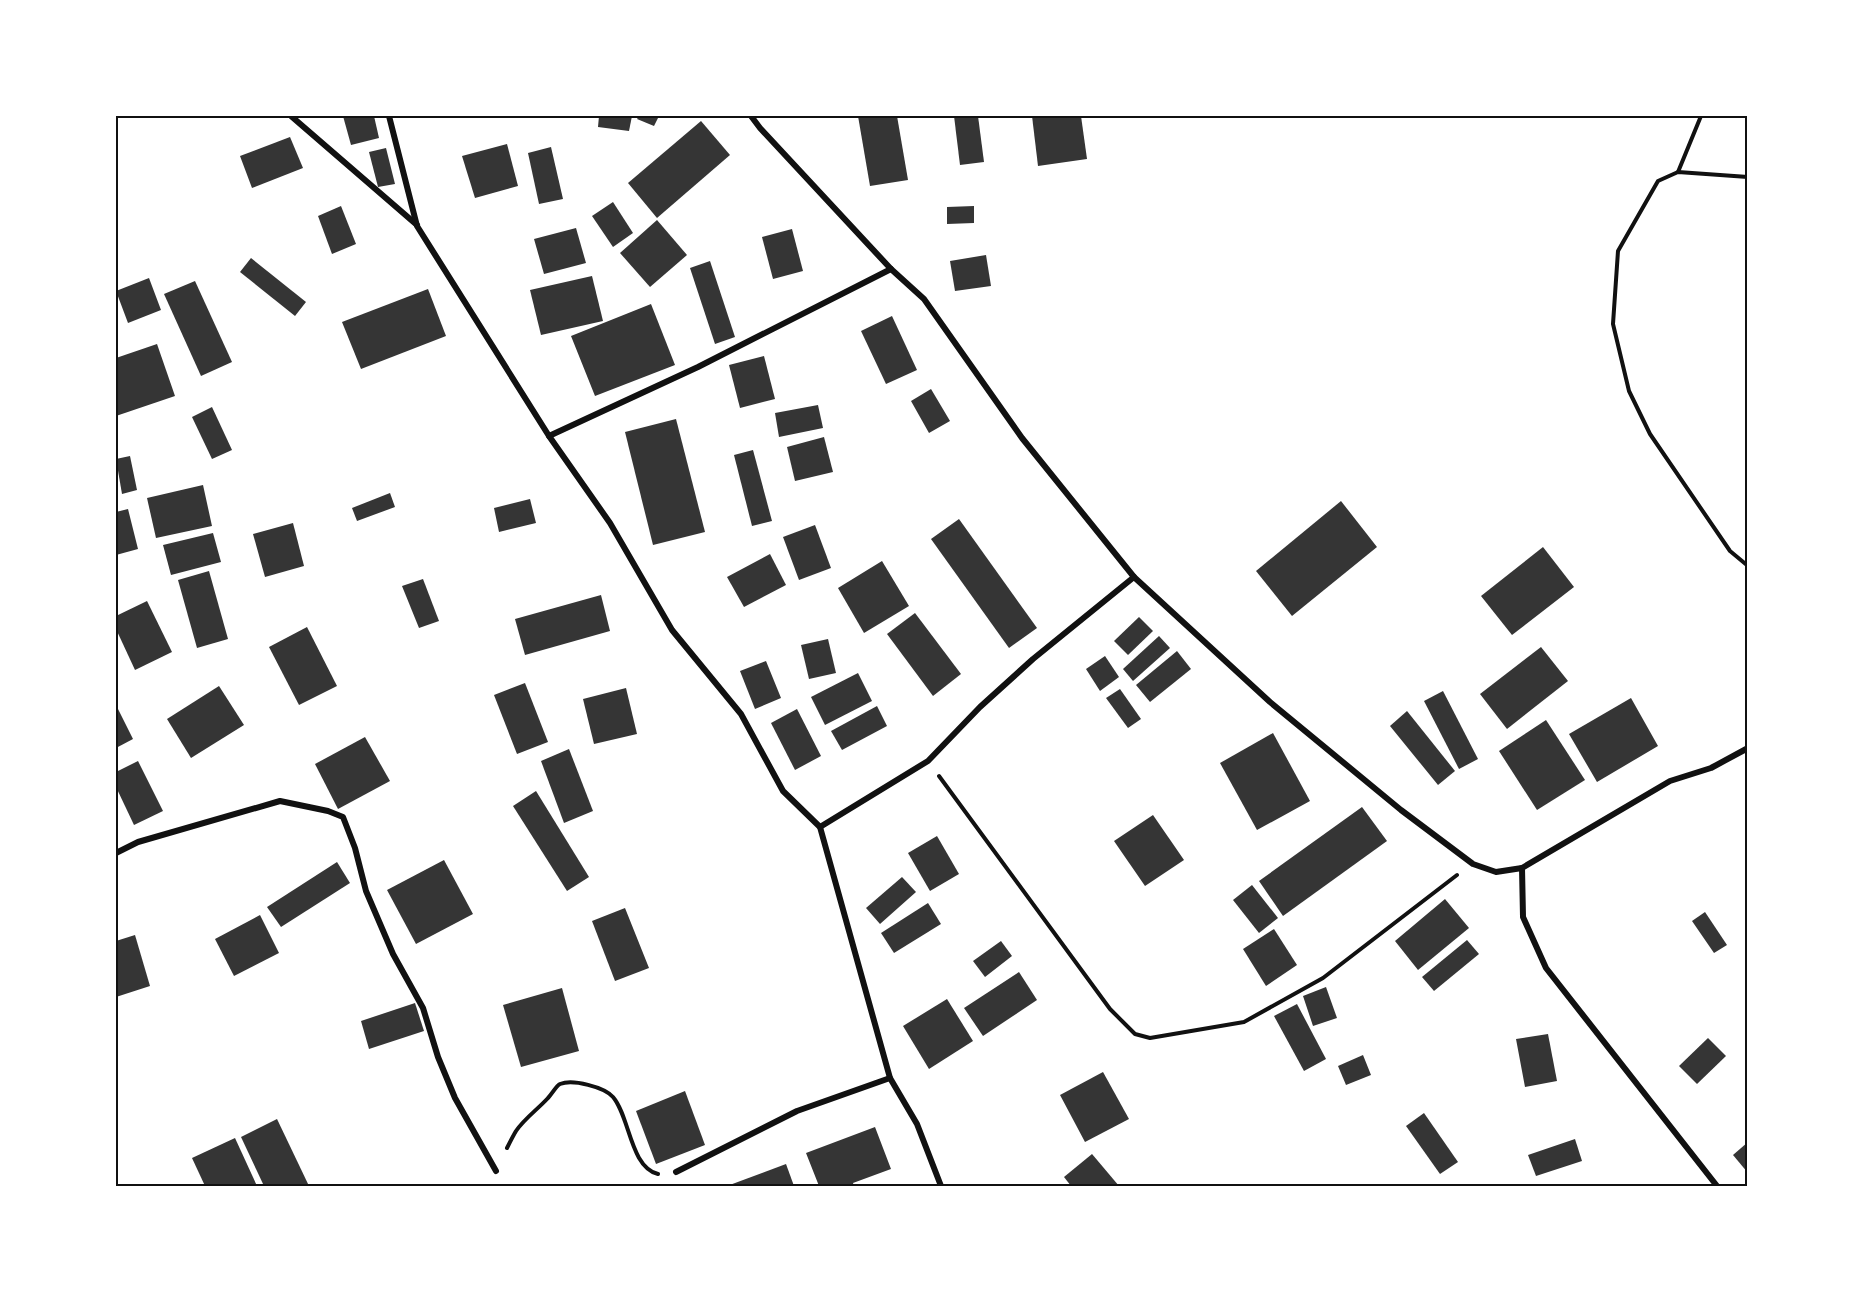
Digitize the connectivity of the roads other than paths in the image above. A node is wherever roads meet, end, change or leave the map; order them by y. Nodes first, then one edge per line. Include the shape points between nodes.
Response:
1 (291, 116) edge
2 (389, 116) edge
3 (751, 116) edge
4 (417, 226) junction
5 (891, 269) junction
6 (549, 436) junction
7 (1134, 577) junction
8 (1748, 748) edge
9 (820, 827) junction
10 (116, 853) edge
11 (1522, 868) junction
12 (890, 1078) junction
13 (496, 1171) road end
14 (676, 1172) road end
15 (941, 1186) edge
16 (1717, 1186) edge

1 - 4 street
2 - 4 street
3 - 5 street
4 - 6 street
5 - 6 street via 698,368
5 - 7 street via 924,298 1022,438
6 - 9 street via 610,523 672,630 741,714 783,791
7 - 9 street via 1033,659 928,761
7 - 11 street via 1270,702 1401,810 1473,864 1496,872
8 - 11 street via 1711,768 1670,781
9 - 12 street
10 - 13 street via 138,842 280,801 343,817 366,891 393,954 423,1008 455,1098
11 - 16 street via 1523,917 1546,968
12 - 14 street via 797,1111
12 - 15 street via 918,1124

